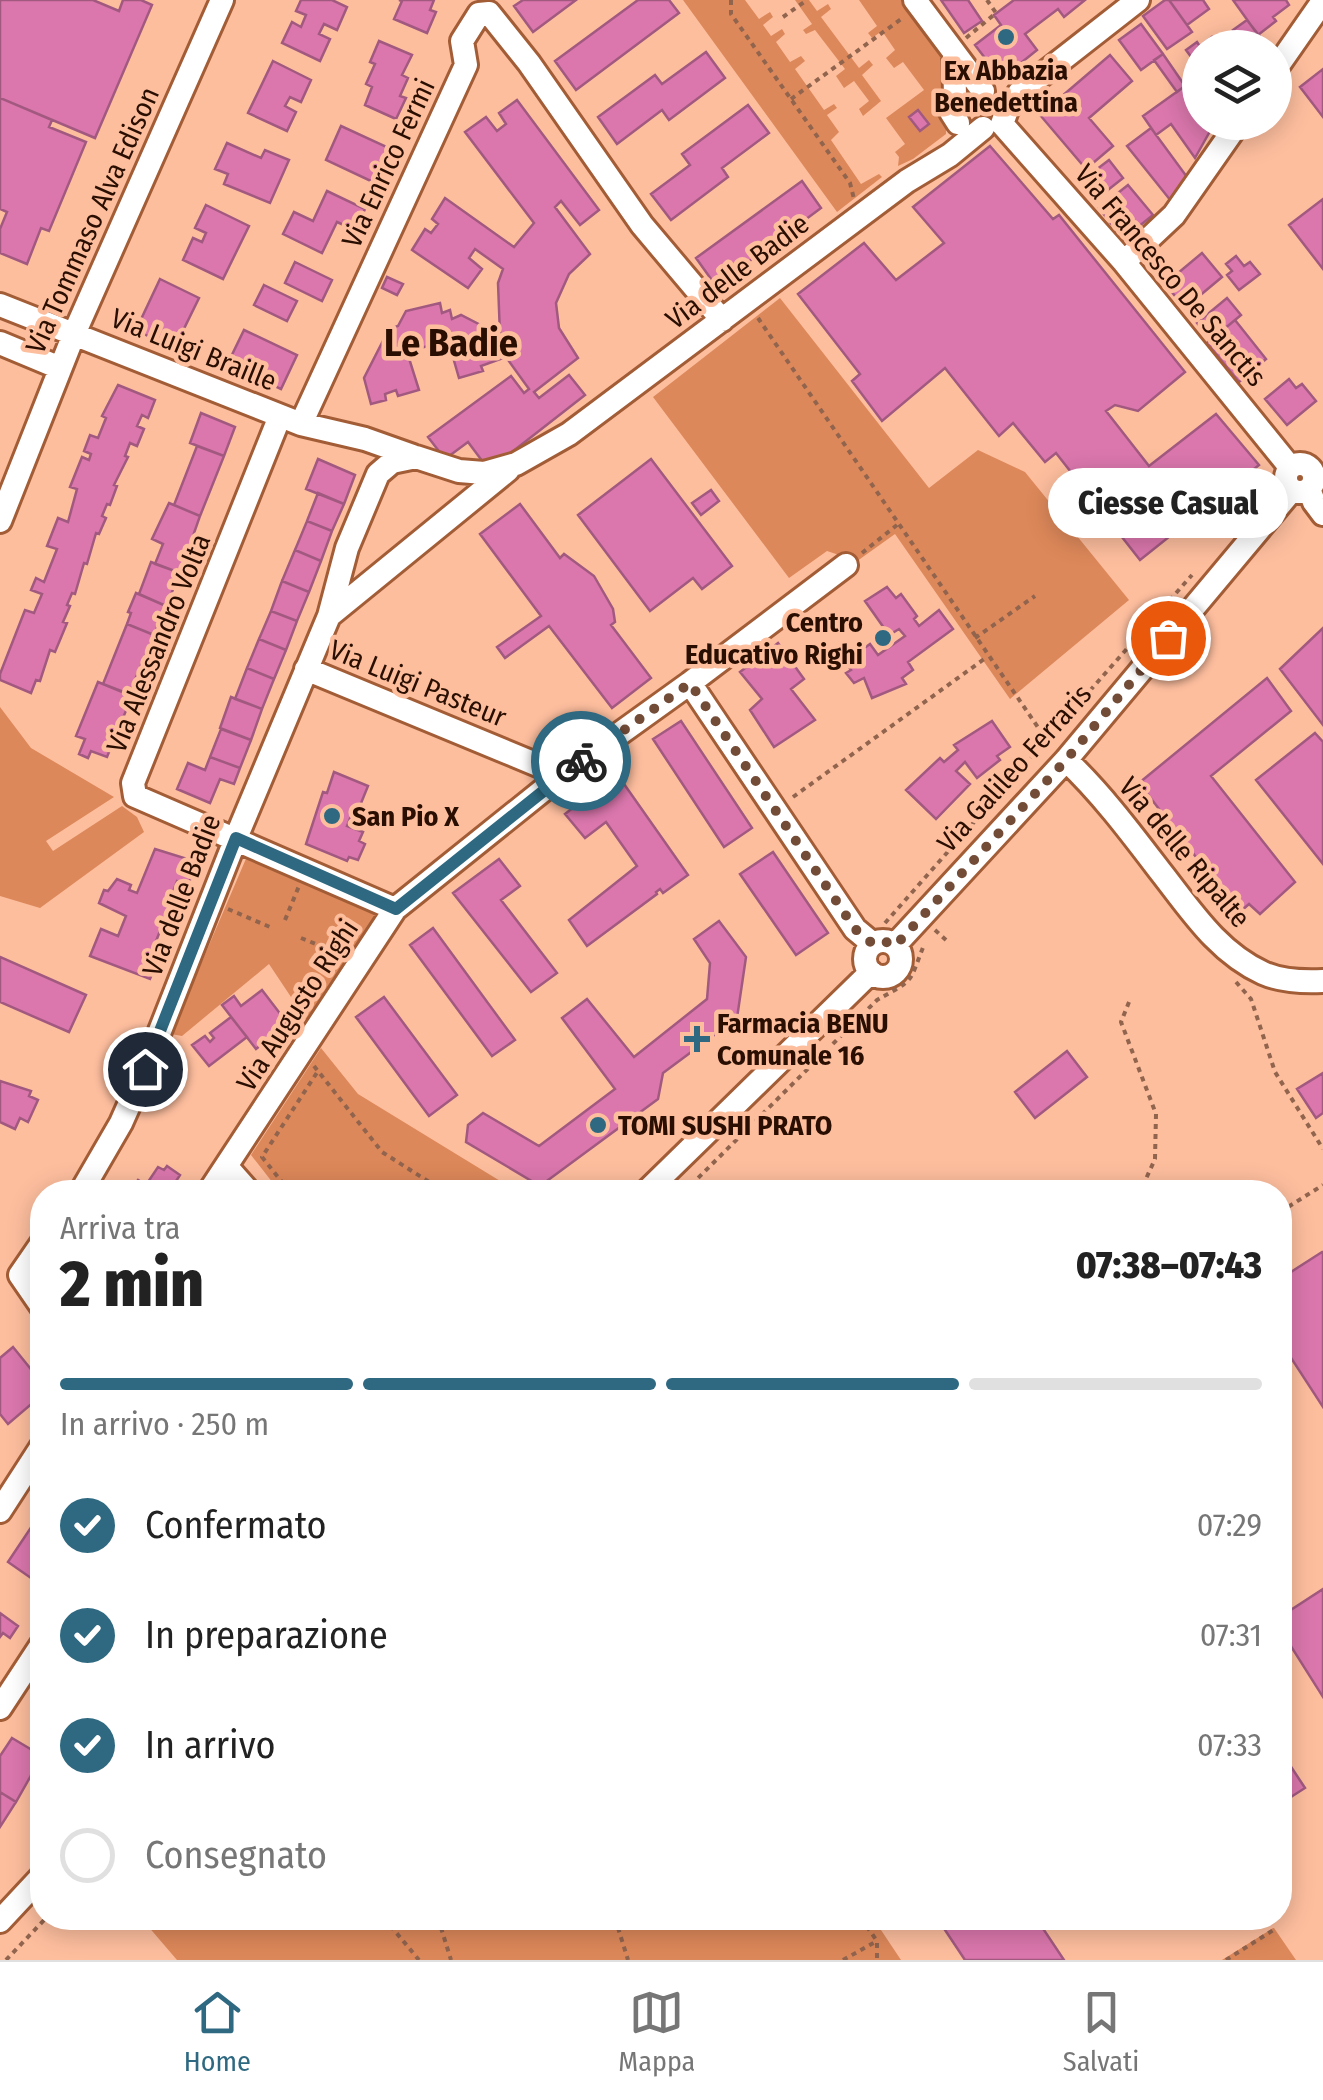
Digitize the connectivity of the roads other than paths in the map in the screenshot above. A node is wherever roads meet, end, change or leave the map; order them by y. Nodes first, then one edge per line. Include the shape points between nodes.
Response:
1 (222, 0) edge
2 (1138, 0) edge
3 (1323, 1) edge
4 (917, 3) edge
5 (1292, 46) edge
6 (958, 47) junction
7 (955, 95) junction
8 (999, 108) junction
9 (958, 124) junction
10 (1225, 140) edge
11 (942, 157) junction
12 (1124, 262) junction
13 (0, 305) edge
14 (722, 320) junction
15 (74, 334) junction
16 (0, 343) edge
17 (60, 368) junction
18 (290, 420) junction
19 (368, 441) junction
20 (416, 458) junction
21 (516, 464) junction
22 (440, 466) junction
23 (1305, 473) edge
24 (378, 474) junction
25 (1323, 514) edge
26 (0, 521) edge
27 (440, 528) junction
28 (347, 548) junction
29 (846, 565) road end
30 (381, 572) junction
31 (329, 616) junction
32 (306, 669) junction
33 (690, 683) junction
34 (1066, 760) junction
35 (562, 774) junction
36 (236, 838) junction
37 (396, 909) junction
38 (884, 945) junction
39 (1323, 982) edge
40 (227, 1167) junction
41 (89, 1180) edge
42 (218, 1180) edge
43 (238, 1180) edge
44 (658, 1180) edge
45 (30, 1255) edge
46 (10, 1276) edge
47 (30, 1295) edge
48 (30, 1465) edge
49 (0, 1512) edge
50 (30, 1662) edge
51 (0, 1708) edge
52 (30, 1889) edge
53 (0, 1922) edge

1 - 15 street, Via Tommaso Alva Edison
2 - 8 street, Via delle Badie
3 - 5 street
4 - 6 street, Via Francesco De Sanctis
6 - 7 street
6 - 8 street, Via Francesco De Sanctis
7 - 8 street via 968,90
7 - 9 street via 951,112
8 - 9 street
8 - 11 street, Via delle Badie
8 - 12 street, Via Francesco De Sanctis
9 - 11 street, Via delle Badie
10 - 12 street via 1174,214
11 - 14 street, Via delle Badie
12 - 23 street, Via Francesco De Sanctis
13 - 15 street, Via Luigi Braille
14 - 18 street, Via Enrico Fermi via 642,225 528,62 488,13 479,14 462,41 466,65
14 - 21 street, Via delle Badie via 569,434
15 - 17 street, Via Tommaso Alva Edison
15 - 18 street, Via Luigi Braille
16 - 17 street
17 - 26 street, Via Tommaso Alva Edison
18 - 19 street, Via Luigi Braille
18 - 36 street, Via Alessandro Volta via 133,784 135,796
19 - 20 street, Via Luigi Braille
19 - 24 street via 378,450
20 - 22 street, Via delle Badie
20 - 24 street via 392,462
21 - 22 street, Via delle Badie via 484,473
21 - 27 street, Via delle Badie
22 - 27 street via 454,492
23 - 25 street, Via Francesco De Sanctis
23 - 34 street, Via Galileo Ferraris
24 - 28 street, Via delle Badie
27 - 30 street, Via delle Badie
28 - 30 street via 356,567
28 - 31 street, Via delle Badie
29 - 33 street, Via Augusto Righi
30 - 31 street, Via delle Badie
31 - 32 street, Via delle Badie
32 - 35 street, Via Luigi Pasteur
32 - 36 street, Via delle Badie
33 - 35 street, Via Augusto Righi
33 - 38 street via 855,929
34 - 38 street, Via Galileo Ferraris
34 - 39 street, Via delle Ripalte via 1215,940 1266,975
35 - 37 street, Via Augusto Righi
36 - 37 street, Via Alessandro Volta
36 - 41 street, Via delle Badie via 145,1069
37 - 40 street, Via Augusto Righi
38 - 44 street via 865,956 871,972
40 - 42 street, Via Augusto Righi
40 - 43 street
45 - 46 street
46 - 47 street
48 - 49 street
50 - 51 street
52 - 53 street

